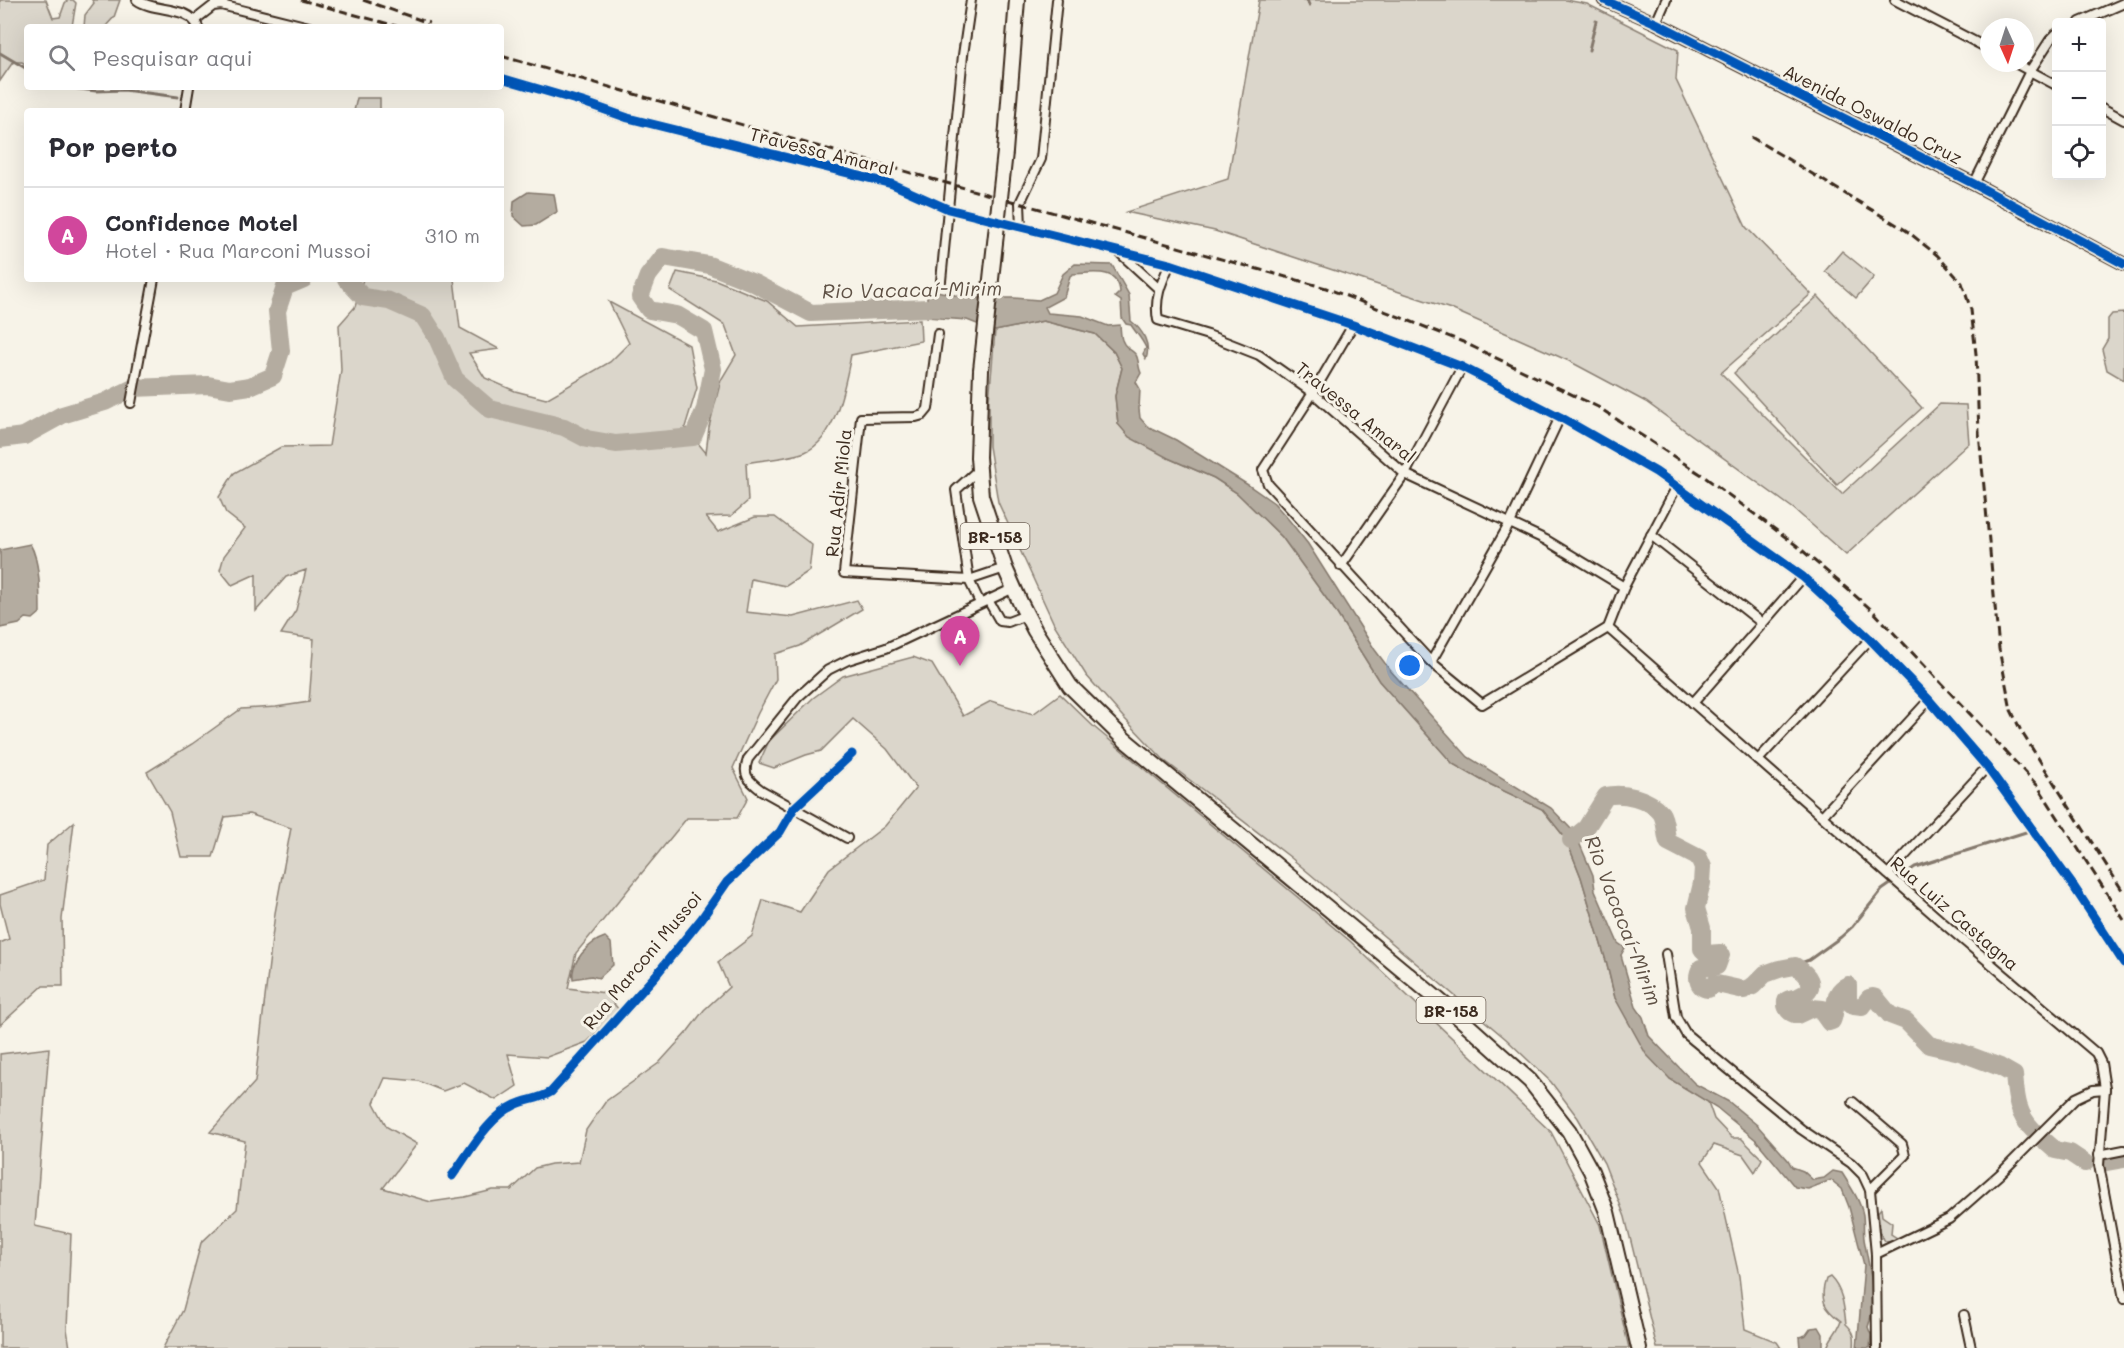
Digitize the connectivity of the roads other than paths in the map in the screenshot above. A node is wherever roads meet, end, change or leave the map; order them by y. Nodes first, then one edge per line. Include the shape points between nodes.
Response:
1 (137, 0) edge
2 (971, 0) edge
3 (1017, 0) edge
4 (1057, 0) edge
5 (1604, 0) edge
6 (1666, 0) edge
7 (1895, 0) edge
8 (2124, 3) edge
9 (2089, 18) edge
10 (197, 23) edge
11 (1656, 23) junction
12 (297, 24) edge
13 (2052, 38) edge
14 (1980, 44) edge
15 (2034, 65) edge
16 (2030, 72) edge
17 (2032, 72) edge
18 (504, 79) edge
19 (2052, 83) edge
20 (188, 90) edge
21 (185, 108) edge
22 (2106, 110) edge
23 (2124, 120) edge
24 (1974, 184) junction
25 (948, 209) junction
26 (1021, 227) junction
27 (1119, 252) junction
28 (1170, 264) junction
29 (2124, 264) edge
30 (941, 281) dead end
31 (153, 282) edge
32 (1159, 289) junction
33 (1353, 325) junction
34 (938, 334) dead end
35 (1462, 368) junction
36 (1313, 393) junction
37 (131, 403) dead end
38 (1560, 417) junction
39 (978, 470) junction
40 (1405, 474) junction
41 (1677, 486) junction
42 (1510, 523) junction
43 (1651, 535) junction
44 (1341, 566) junction
45 (1005, 568) junction
46 (1803, 576) junction
47 (969, 580) junction
48 (1624, 587) junction
49 (1014, 588) junction
50 (984, 601) junction
51 (1026, 615) junction
52 (1762, 622) junction
53 (1608, 628) junction
54 (1870, 639) junction
55 (1431, 662) junction
56 (1929, 700) junction
57 (1693, 703) junction
58 (852, 754) dead end
59 (1758, 760) junction
60 (1987, 766) junction
61 (794, 808) junction
62 (1822, 816) junction
63 (847, 838) dead end
64 (1888, 874) junction
65 (1666, 954) dead end
66 (2124, 963) edge
67 (2105, 1089) junction
68 (1853, 1102) dead end
69 (2124, 1150) edge
70 (2099, 1155) junction
71 (452, 1176) dead end
72 (1870, 1190) junction
73 (1876, 1254) junction
74 (2124, 1299) edge
75 (1964, 1315) dead end
76 (1640, 1348) edge
77 (1877, 1348) edge
78 (1971, 1348) edge

1 - 10 street via 150,7 190,15
2 - 25 street
3 - 39 highway, BR-158, bridge via 981,370
4 - 26 street via 1041,159 1020,203
5 - 11 street, Avenida Oswaldo Cruz
6 - 11 street
7 - 14 street
8 - 9 street
10 - 12 street via 213,6 221,5
11 - 24 street, Avenida Oswaldo Cruz
13 - 15 street
16 - 24 street
17 - 19 street
18 - 25 street, Travessa Amaral via 628,118 892,184
20 - 21 street
22 - 23 street
24 - 29 street, Avenida Oswaldo Cruz
25 - 26 street, Travessa Amaral
25 - 30 street
26 - 27 street, Travessa Amaral
27 - 28 street, Travessa Amaral
27 - 32 street
28 - 32 street, Travessa Amaral
28 - 33 street
31 - 37 street
32 - 36 street, Travessa Amaral via 1155,308 1158,320 1259,355
33 - 35 street
33 - 36 street
34 - 47 street, Rua Adir Miola via 928,409 923,415 861,418 844,573
35 - 38 street
35 - 40 street
36 - 40 street, Travessa Amaral
36 - 44 street via 1263,470 1264,477
38 - 41 street
38 - 42 street
39 - 45 highway, BR-158 via 981,496
39 - 47 street via 956,490
40 - 42 street, Travessa Amaral
40 - 44 street
41 - 43 street
41 - 46 street
42 - 48 street, Travessa Amaral
42 - 55 street
43 - 48 street
43 - 52 street
44 - 55 street
45 - 47 street
45 - 49 highway, BR-158
46 - 52 street
46 - 54 street
47 - 50 street
48 - 53 street
49 - 50 street
49 - 51 highway, BR-158
50 - 51 street via 1000,621
50 - 61 street via 886,648 828,670 798,697 745,767 748,780
51 - 76 highway, BR-158 via 1070,686 1125,740 1453,1012 1530,1081 1569,1131 1601,1191
52 - 57 street
53 - 55 street via 1482,704
53 - 57 street, Rua Luiz Castagna
54 - 56 street
54 - 59 street
56 - 60 street
56 - 62 street
57 - 59 street, Rua Luiz Castagna
58 - 61 street, Rua Marconi Mussoi
59 - 62 street, Rua Luiz Castagna
60 - 64 street
60 - 66 street
61 - 63 street
61 - 71 street, Rua Marconi Mussoi via 780,832 727,882 656,975 551,1092 517,1104 496,1117
62 - 64 street, Rua Luiz Castagna
64 - 67 street, Rua Luiz Castagna via 2096,1053 2104,1072
65 - 72 street via 1676,1017 1686,1034 1801,1129 1851,1163
67 - 70 street, Rua Luiz Castagna
67 - 73 street via 2076,1098 2000,1174 1948,1219
68 - 72 street via 1905,1150 1905,1155
69 - 70 street
70 - 74 street, Rua Luiz Castagna
72 - 73 street
73 - 77 street
75 - 78 street

